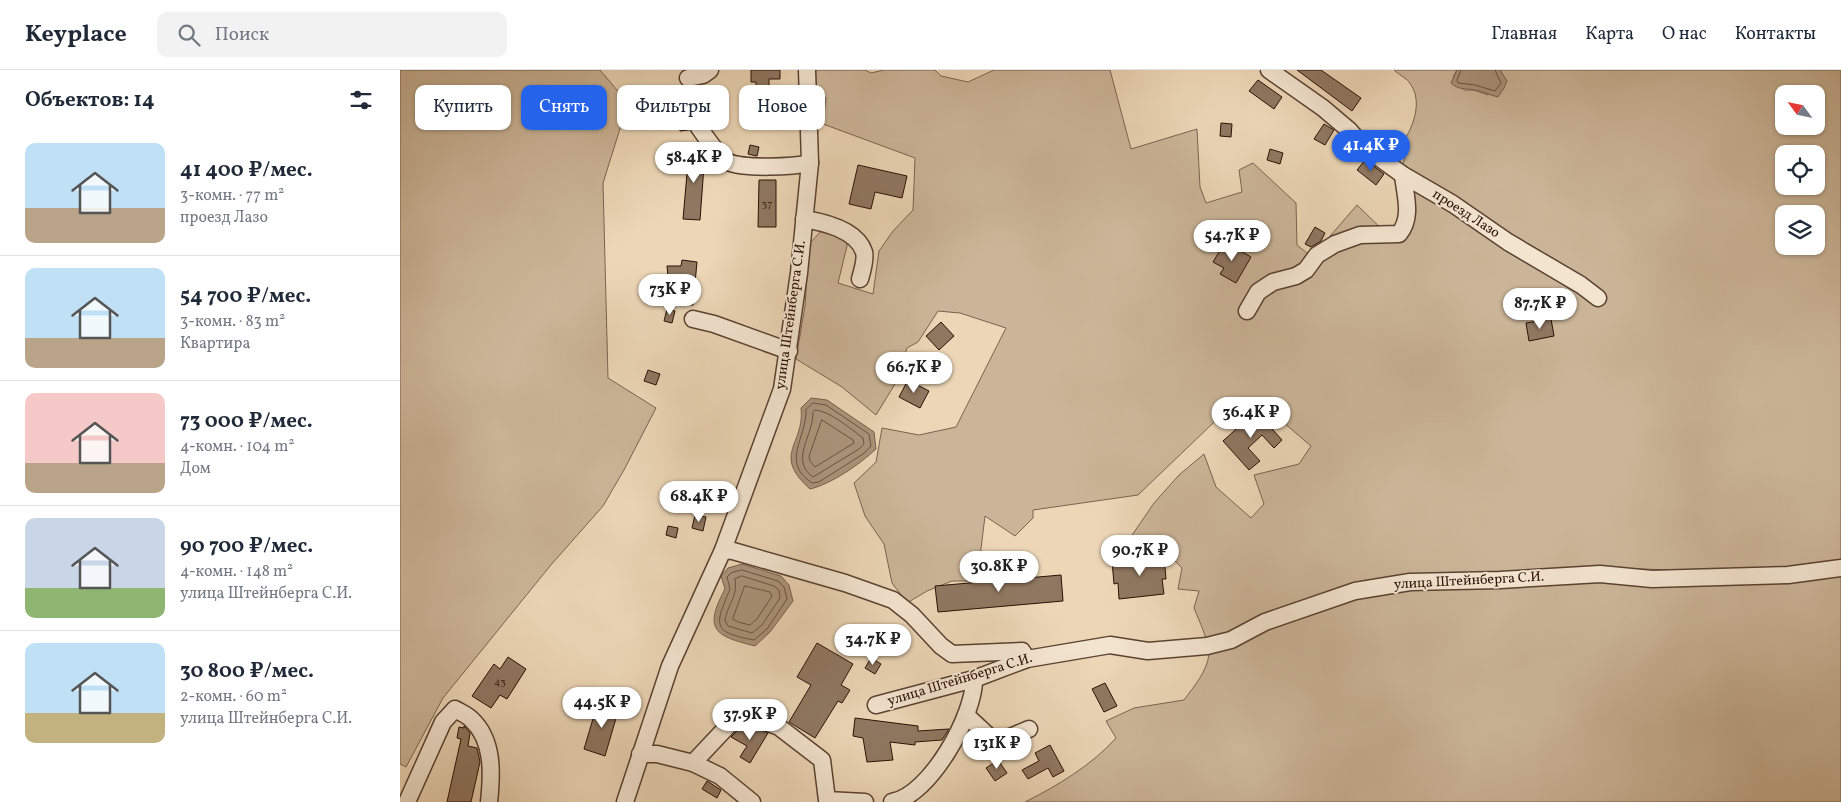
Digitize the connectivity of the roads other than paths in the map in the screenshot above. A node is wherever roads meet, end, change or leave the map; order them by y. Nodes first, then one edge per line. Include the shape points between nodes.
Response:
1 (691, 70) edge
2 (710, 70) edge
3 (807, 70) edge
4 (1269, 70) edge
5 (701, 130) edge
6 (810, 163) junction
7 (1402, 175) junction
8 (804, 219) junction
9 (860, 280) dead end
10 (1598, 298) dead end
11 (1247, 311) dead end
12 (693, 319) dead end
13 (789, 351) junction
14 (723, 550) junction
15 (1841, 568) edge
16 (1027, 659) junction
17 (974, 679) junction
18 (876, 705) dead end
19 (966, 714) junction
20 (1029, 729) dead end
21 (640, 754) junction
22 (693, 763) junction
23 (822, 801) edge
24 (407, 802) edge
25 (489, 802) edge
26 (625, 802) edge
27 (752, 802) edge
28 (865, 802) edge
29 (892, 802) edge

1 - 2 street via 688,78
3 - 6 street, улица Штейнберга С.И.
4 - 7 street, проезд Лазо via 1323,108 1363,146
5 - 6 street via 727,161 742,166 799,166
6 - 8 street, улица Штейнберга С.И.
7 - 10 street, проезд Лазо via 1454,204
7 - 11 street via 1407,198 1406,223 1399,234 1360,235 1335,244 1317,255 1306,270 1273,282 1258,292
8 - 9 street via 826,223 857,239 865,253
8 - 13 street, улица Штейнберга С.И.
12 - 13 street
13 - 14 street, улица Штейнберга С.И. via 782,389
14 - 16 street via 846,583 893,600 952,654 1022,650
14 - 21 street, улица Штейнберга С.И. via 670,666
15 - 16 street, улица Штейнберга С.И. via 1788,576 1652,579 1600,574 1410,582 1355,591 1265,622 1231,640 1207,646 1148,651 1110,645
16 - 17 street, улица Штейнберга С.И.
17 - 18 street, улица Штейнберга С.И.
17 - 19 street
19 - 20 street via 996,743
19 - 29 street via 962,728 939,765 920,787
21 - 22 street via 657,754
21 - 26 street, улица Штейнберга С.И.
22 - 23 street via 741,712 780,727 822,760
22 - 27 street via 720,776
23 - 28 street
24 - 25 street via 443,722 455,708 484,734 491,761

